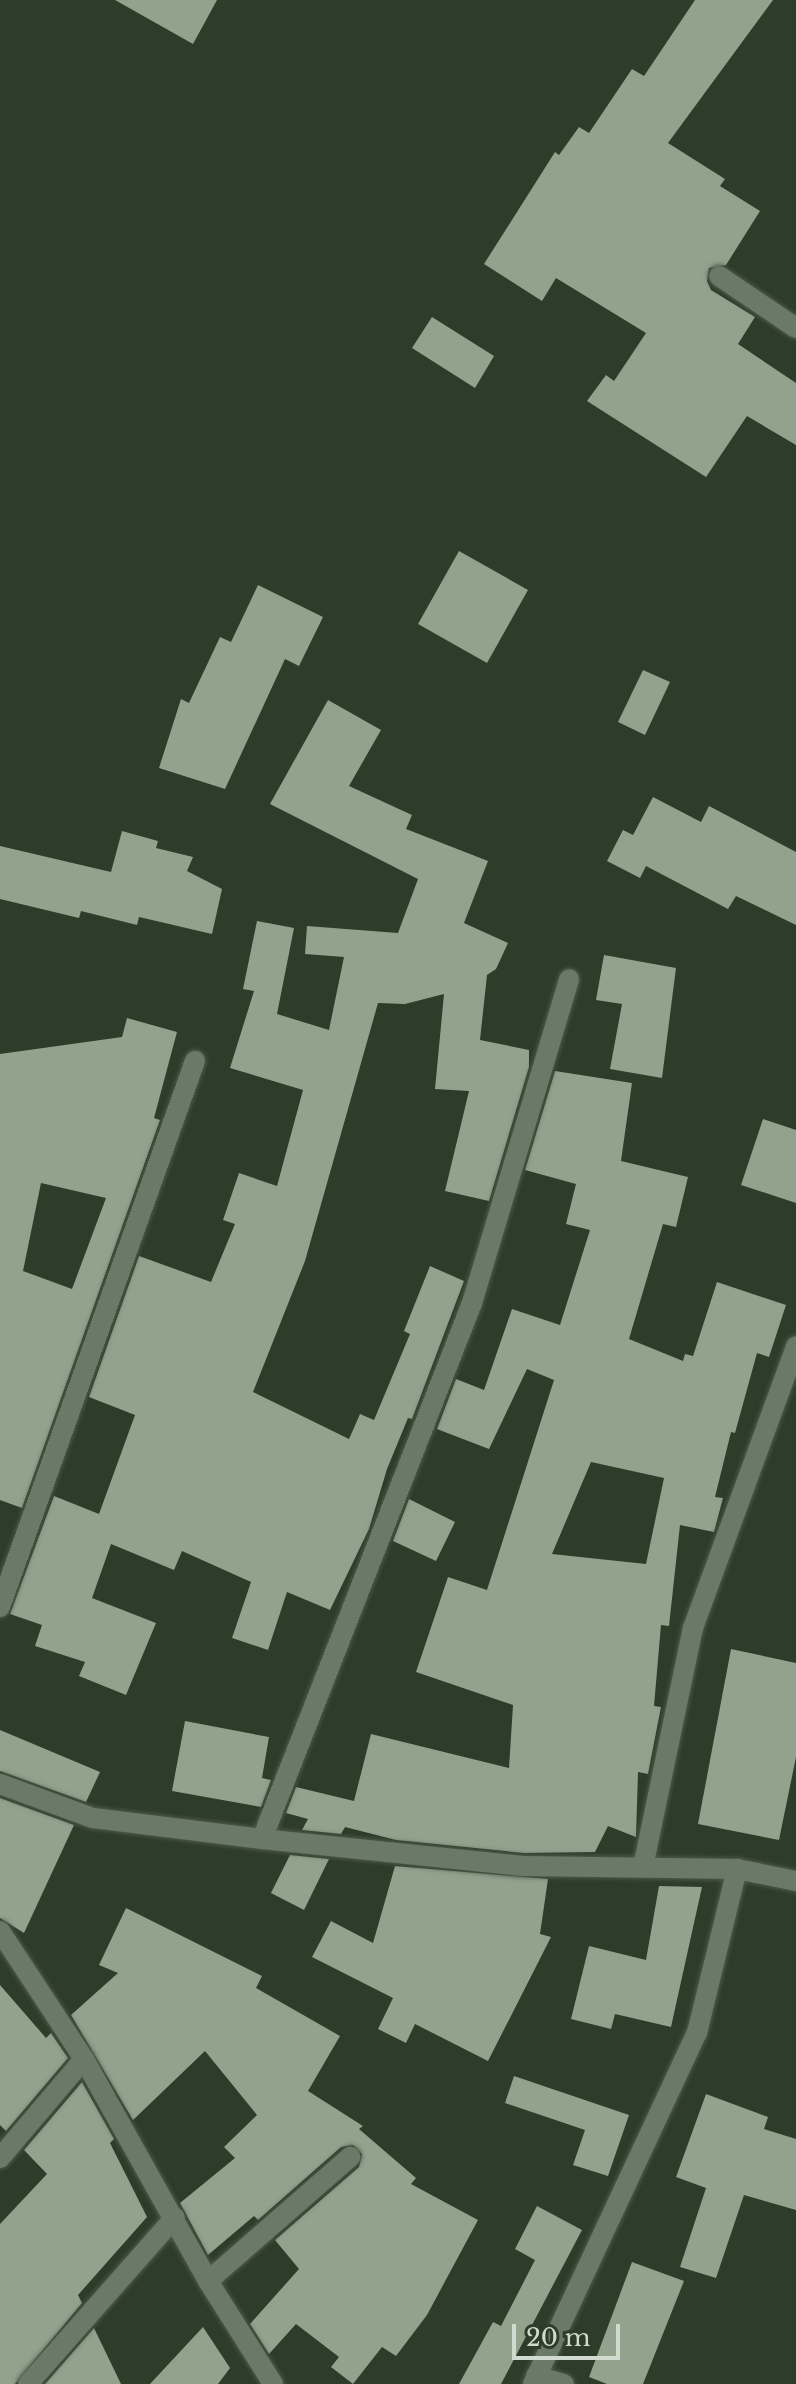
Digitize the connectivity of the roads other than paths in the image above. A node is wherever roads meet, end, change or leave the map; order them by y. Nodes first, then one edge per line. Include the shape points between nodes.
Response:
1 (719, 276) dead end
2 (796, 328) edge
3 (569, 979) dead end
4 (195, 1061) dead end
5 (796, 1346) edge
6 (0, 1607) edge
7 (0, 1784) edge
8 (262, 1839) junction
9 (643, 1867) junction
10 (737, 1869) junction
11 (796, 1881) edge
12 (0, 1931) edge
13 (84, 2059) junction
14 (350, 2157) dead end
15 (0, 2158) edge
16 (175, 2217) junction
17 (208, 2281) junction
18 (535, 2380) edge
19 (28, 2384) edge
20 (273, 2384) edge
21 (564, 2384) edge

1 - 2 street
3 - 8 street via 472,1303
4 - 6 street
5 - 9 street via 693,1628
7 - 8 street via 93,1818
8 - 9 street via 523,1866
9 - 10 street
10 - 11 street
10 - 18 street via 697,2033
12 - 13 street
13 - 15 street
13 - 16 street
14 - 17 street
16 - 17 street
16 - 19 street
17 - 20 street
18 - 21 street

